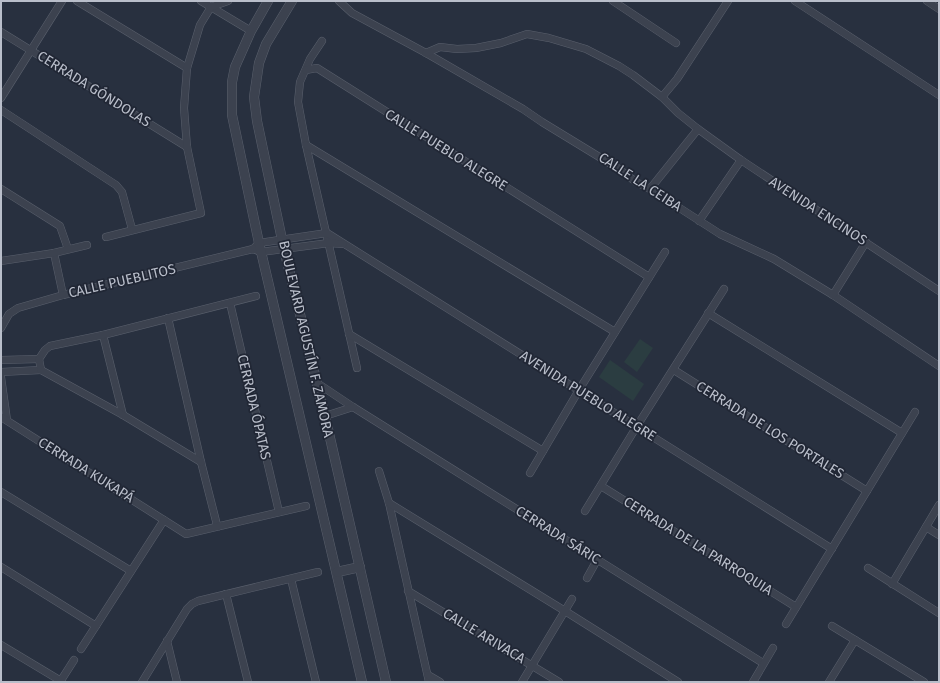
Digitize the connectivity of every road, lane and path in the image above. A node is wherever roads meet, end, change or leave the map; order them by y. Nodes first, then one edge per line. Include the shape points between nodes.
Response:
1 (62, 1) edge
2 (77, 1) edge
3 (201, 1) edge
4 (228, 1) edge
5 (268, 1) edge
6 (292, 1) edge
7 (339, 1) edge
8 (613, 1) edge
9 (728, 1) edge
10 (795, 1) edge
11 (928, 1) edge
12 (211, 7) junction
13 (939, 9) edge
14 (251, 31) junction
15 (1, 32) edge
16 (322, 41) dead end
17 (676, 44) dead end
18 (30, 50) junction
19 (426, 53) junction
20 (187, 68) junction
21 (306, 70) junction
22 (939, 95) edge
23 (662, 97) junction
24 (1, 98) edge
25 (1, 110) edge
26 (698, 129) junction
27 (306, 145) junction
28 (187, 147) junction
29 (741, 160) junction
30 (1, 189) edge
31 (650, 189) junction
32 (700, 221) junction
33 (132, 229) junction
34 (327, 233) junction
35 (106, 237) dead end
36 (282, 239) junction
37 (866, 242) junction
38 (329, 243) junction
39 (343, 244) junction
40 (87, 245) dead end
41 (258, 248) junction
42 (68, 249) junction
43 (284, 249) junction
44 (665, 252) dead end
45 (54, 253) junction
46 (1, 261) edge
47 (649, 277) junction
48 (724, 289) dead end
49 (939, 291) edge
50 (63, 295) junction
51 (833, 295) junction
52 (256, 296) dead end
53 (230, 303) junction
54 (708, 313) junction
55 (168, 318) junction
56 (1, 328) edge
57 (615, 332) junction
58 (349, 334) junction
59 (103, 335) junction
60 (39, 359) junction
61 (1, 360) edge
62 (939, 366) edge
63 (357, 368) dead end
64 (41, 370) junction
65 (674, 370) junction
66 (1, 372) edge
67 (1, 377) edge
68 (317, 383) junction
69 (579, 390) junction
70 (353, 407) junction
71 (915, 412) dead end
72 (123, 415) junction
73 (325, 416) junction
74 (4, 418) edge
75 (637, 426) junction
76 (902, 433) junction
77 (543, 451) junction
78 (201, 462) junction
79 (379, 471) dead end
80 (530, 474) dead end
81 (601, 486) junction
82 (867, 491) junction
83 (1, 492) edge
84 (389, 503) junction
85 (939, 505) edge
86 (306, 506) dead end
87 (585, 511) dead end
88 (279, 512) junction
89 (164, 520) junction
90 (218, 526) junction
91 (926, 527) junction
92 (939, 535) edge
93 (832, 549) junction
94 (597, 560) junction
95 (1, 567) edge
96 (360, 567) junction
97 (868, 568) dead end
98 (131, 572) junction
99 (318, 572) dead end
100 (337, 572) junction
101 (587, 578) dead end
102 (291, 579) junction
103 (892, 584) junction
104 (408, 591) junction
105 (226, 594) junction
106 (572, 599) dead end
107 (796, 607) junction
108 (565, 610) junction
109 (939, 613) edge
110 (786, 624) dead end
111 (96, 626) junction
112 (832, 626) dead end
113 (855, 640) junction
114 (167, 641) junction
115 (1, 644) edge
116 (773, 648) dead end
117 (81, 649) dead end
118 (74, 660) dead end
119 (763, 664) junction
120 (532, 665) junction
121 (428, 679) edge
122 (60, 682) edge
123 (142, 682) edge
124 (177, 682) edge
125 (248, 682) edge
126 (316, 682) edge
127 (362, 682) edge
128 (386, 682) edge
129 (440, 682) edge
130 (522, 682) edge
131 (559, 682) edge
132 (678, 682) edge
133 (753, 682) edge
134 (829, 682) edge
135 (924, 682) edge

1 - 18 street
2 - 20 street
3 - 12 street
4 - 12 street
5 - 14 street, BOULEVARD AGUSTÍN F. ZAMORA
6 - 36 street, BOULEVARD AGUSTÍN F. ZAMORA via 266,44 259,63 254,97
7 - 19 street, CALLE LA CEIBA via 352,13
8 - 17 street
9 - 23 street via 677,79
10 - 22 street
11 - 13 street
12 - 14 street
12 - 20 street via 200,26
14 - 41 street, BOULEVARD AGUSTÍN F. ZAMORA via 235,67 232,82 232,115
15 - 18 street, CERRADA GÓNDOLAS
16 - 21 street
18 - 24 street
18 - 28 street, CERRADA GÓNDOLAS
19 - 23 street, AVENIDA ENCINOS via 440,47 482,47 527,34 549,38 586,49 619,66
19 - 31 street, CALLE LA CEIBA via 523,109
20 - 28 street via 184,108
21 - 27 street via 300,82 298,102
21 - 47 street, CALLE PUEBLO ALEGRE via 317,68
23 - 26 street, AVENIDA ENCINOS
25 - 33 street via 116,185 122,192
26 - 29 street, AVENIDA ENCINOS
26 - 31 street
27 - 34 street
27 - 57 street
28 - 33 street via 201,213
29 - 32 street
29 - 37 street, AVENIDA ENCINOS
30 - 42 street via 60,226
31 - 32 street, CALLE LA CEIBA
32 - 51 street, CALLE LA CEIBA via 720,234 774,259
33 - 35 street
34 - 36 street
34 - 38 street
34 - 39 street, AVENIDA PUEBLO ALEGRE
36 - 41 street
36 - 43 street, BOULEVARD AGUSTÍN F. ZAMORA
37 - 49 street, AVENIDA ENCINOS
37 - 51 street
38 - 39 street, AVENIDA PUEBLO ALEGRE
38 - 43 street, AVENIDA PUEBLO ALEGRE
38 - 58 street
39 - 69 street, AVENIDA PUEBLO ALEGRE
40 - 42 street
41 - 43 street, AVENIDA PUEBLO ALEGRE
41 - 50 street, CALLE PUEBLITOS
41 - 100 street, BOULEVARD AGUSTÍN F. ZAMORA
42 - 45 street
43 - 68 street, BOULEVARD AGUSTÍN F. ZAMORA
44 - 47 street
45 - 46 street
45 - 50 street
47 - 57 street
48 - 54 street
50 - 56 street, CALLE PUEBLITOS via 18,308 10,314
51 - 62 street, CALLE LA CEIBA
52 - 53 street
53 - 55 street
53 - 88 street, CERRADA ÓPATAS
54 - 65 street
54 - 76 street
55 - 59 street
55 - 78 street
57 - 69 street
58 - 63 street
58 - 77 street
59 - 60 street via 50,346
59 - 72 street
60 - 61 street
60 - 64 street
64 - 66 street
64 - 72 street
65 - 75 street
65 - 82 street, CERRADA DE LOS PORTALES
67 - 74 street, CERRADA KUKAPÁ
68 - 70 street, CERRADA SÁRIC
68 - 73 street, BOULEVARD AGUSTÍN F. ZAMORA
69 - 75 street, AVENIDA PUEBLO ALEGRE
69 - 77 street
70 - 73 street
70 - 94 street, CERRADA SÁRIC
71 - 76 street
72 - 78 street
73 - 96 street, BOULEVARD AGUSTÍN F. ZAMORA
74 - 89 street, CERRADA KUKAPÁ
75 - 81 street
75 - 93 street, AVENIDA PUEBLO ALEGRE
76 - 82 street
77 - 80 street
78 - 90 street
79 - 84 street
81 - 87 street
81 - 107 street, CERRADA DE LA PARROQUIA
82 - 93 street
83 - 98 street
84 - 104 street
84 - 108 street
85 - 91 street
86 - 88 street
88 - 90 street
89 - 90 street, CERRADA KUKAPÁ via 186,534
89 - 98 street
91 - 92 street
91 - 103 street
93 - 107 street
94 - 101 street
94 - 119 street, CERRADA SÁRIC
95 - 111 street
96 - 100 street
96 - 128 street, BOULEVARD AGUSTÍN F. ZAMORA
97 - 103 street
98 - 111 street
99 - 102 street
100 - 127 street, BOULEVARD AGUSTÍN F. ZAMORA
102 - 105 street
102 - 126 street
103 - 109 street
104 - 120 street, CALLE ARIVACA
104 - 121 street
105 - 114 street via 192,604
105 - 125 street
106 - 108 street
107 - 110 street
108 - 120 street
108 - 132 street
111 - 117 street
112 - 113 street
113 - 134 street
113 - 135 street
114 - 123 street
114 - 124 street
115 - 122 street
116 - 119 street
118 - 122 street
119 - 133 street
120 - 130 street
120 - 131 street, CALLE ARIVACA
121 - 129 street

